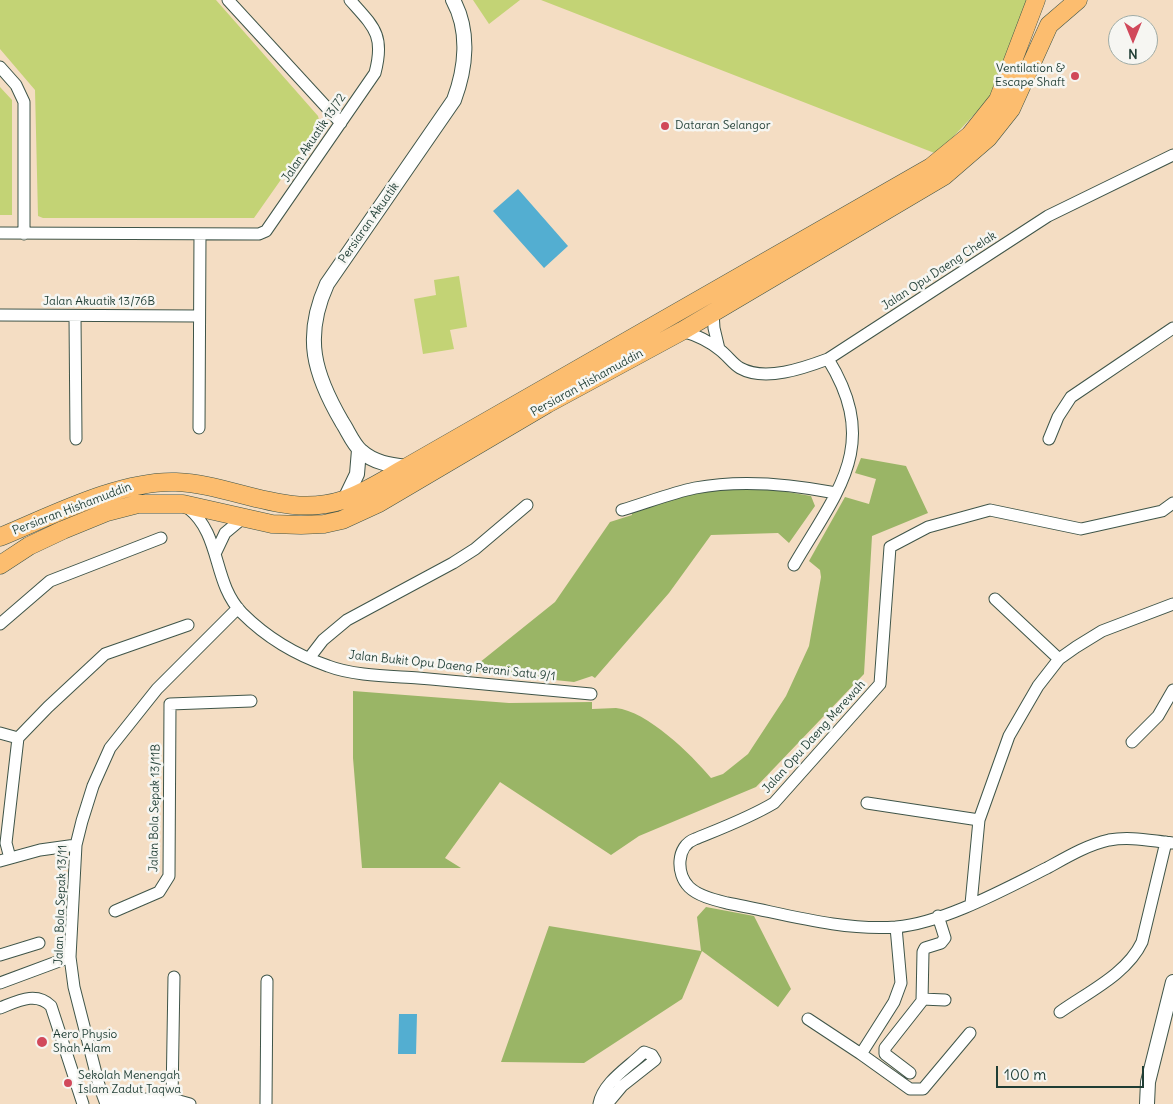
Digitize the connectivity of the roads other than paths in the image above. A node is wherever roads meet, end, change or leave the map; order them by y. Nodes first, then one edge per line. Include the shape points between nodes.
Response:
1 (228, 0) edge
2 (350, 0) edge
3 (453, 0) edge
4 (1036, 0) edge
5 (1078, 0) edge
6 (0, 67) edge
7 (341, 123) junction
8 (1173, 155) edge
9 (0, 232) edge
10 (24, 234) junction
11 (200, 234) junction
12 (713, 312) junction
13 (0, 315) edge
14 (75, 316) junction
15 (198, 316) junction
16 (1173, 328) edge
17 (682, 331) junction
18 (719, 349) junction
19 (828, 359) junction
20 (199, 428) dead end
21 (76, 438) dead end
22 (1049, 439) dead end
23 (359, 450) junction
24 (407, 467) junction
25 (836, 494) junction
26 (345, 500) junction
27 (1173, 503) edge
28 (183, 504) junction
29 (527, 505) dead end
30 (622, 510) dead end
31 (243, 518) junction
32 (0, 537) edge
33 (161, 538) dead end
34 (215, 554) junction
35 (0, 565) edge
36 (794, 565) dead end
37 (995, 599) dead end
38 (1173, 604) edge
39 (238, 608) junction
40 (0, 624) edge
41 (188, 625) dead end
42 (310, 657) junction
43 (1058, 659) junction
44 (157, 689) junction
45 (1173, 690) edge
46 (592, 694) dead end
47 (251, 701) dead end
48 (170, 704) junction
49 (0, 733) edge
50 (18, 738) junction
51 (1132, 742) dead end
52 (867, 803) dead end
53 (979, 820) junction
54 (1169, 843) edge
55 (76, 845) junction
56 (5, 859) edge
57 (970, 904) junction
58 (115, 911) dead end
59 (938, 916) junction
60 (896, 926) junction
61 (39, 943) dead end
62 (0, 955) edge
63 (70, 957) junction
64 (174, 977) dead end
65 (267, 982) dead end
66 (1173, 982) edge
67 (0, 983) edge
68 (922, 999) junction
69 (945, 1000) dead end
70 (0, 1008) edge
71 (1060, 1012) dead end
72 (808, 1019) dead end
73 (970, 1034) dead end
74 (861, 1054) junction
75 (910, 1073) dead end
76 (99, 1085) junction
77 (82, 1099) edge
78 (172, 1099) junction
79 (106, 1102) edge
80 (190, 1104) edge
81 (266, 1104) edge
82 (599, 1104) edge
83 (607, 1104) edge
84 (1147, 1104) edge

1 - 7 street
2 - 7 street, Jalan Akuatik 13/72 via 376,29 380,55 375,73
3 - 23 street, Persiaran Akuatik via 465,44 460,84 454,100 327,284 316,311 312,333 322,381
4 - 24 main road, Persiaran Hishamuddin via 998,100 970,135 932,167
5 - 12 main road, Persiaran Hishamuddin via 1049,25 1011,109 988,138 944,176
6 - 10 street via 16,85 24,102
7 - 11 street, Jalan Akuatik 13/72 via 266,231 259,234
8 - 19 street, Jalan Opu Daeng Chelak via 1048,216
9 - 10 street
10 - 11 street
11 - 15 street
12 - 17 main road, Persiaran Hishamuddin
12 - 18 street
13 - 14 street, Jalan Akuatik 13/76B
14 - 15 street, Jalan Akuatik 13/76B
14 - 21 street
15 - 20 street
16 - 22 street via 1071,397
17 - 18 street, Jalan Opu Daeng Chelak via 695,334
17 - 31 main road, Persiaran Hishamuddin via 547,404 379,503 342,520 301,525
18 - 19 street, Jalan Opu Daeng Chelak via 740,368 752,372 775,374 799,370
19 - 25 street via 850,402 854,433 850,463
23 - 24 street via 380,462
23 - 26 street via 357,474
24 - 26 main road, Persiaran Hishamuddin
25 - 30 street via 803,487 738,482 695,488
25 - 36 street
26 - 32 main road, Persiaran Hishamuddin via 307,506 282,504 176,482 138,484
27 - 60 street, Jalan Opu Daeng Merewah via 1162,511 1081,529 990,510 928,527 890,547 880,684 774,803 752,816 690,841 682,850 682,877 701,895 845,926
28 - 31 main road, Persiaran Hishamuddin
28 - 34 street, Jalan Bukit Opu Daeng Perani Satu 9/1 via 205,525
28 - 35 main road, Persiaran Hishamuddin via 138,504 107,512 29,546
29 - 42 street via 475,550 347,620 323,640
31 - 34 street via 225,533
33 - 40 street via 50,581
34 - 39 street, Jalan Bukit Opu Daeng Perani Satu 9/1 via 219,573
37 - 43 street
38 - 43 street via 1102,631
39 - 42 street, Jalan Bukit Opu Daeng Perani Satu 9/1 via 258,629 280,644
39 - 44 street, Jalan Bola Sepak 13/11
41 - 50 street via 105,654
42 - 46 street, Jalan Bukit Opu Daeng Perani Satu 9/1 via 329,667 369,674
43 - 53 street via 1008,736
44 - 48 street
44 - 55 street, Jalan Bola Sepak 13/11 via 110,748 93,786
45 - 51 street via 1158,716
47 - 48 street
48 - 58 street, Jalan Bola Sepak 13/11B via 169,876 159,892
49 - 50 street
50 - 56 street
52 - 53 street
53 - 57 street
54 - 57 street, Jalan Opu Daeng Merewah via 1128,838 1088,846
54 - 71 street via 1136,954 1126,966
55 - 56 street
55 - 63 street, Jalan Bola Sepak 13/11
57 - 59 street, Jalan Opu Daeng Merewah
59 - 60 street, Jalan Opu Daeng Merewah
59 - 68 street via 945,938 923,952
60 - 74 street via 901,983 894,1002
61 - 62 street
63 - 67 street
63 - 76 street, Jalan Bola Sepak 13/11 via 74,988
64 - 78 street
65 - 81 street
66 - 84 street via 1148,1082
68 - 69 street
68 - 75 street via 885,1048 885,1054 892,1062
70 - 77 street via 38,997 51,1006
72 - 74 street
73 - 74 street via 923,1088 910,1089
76 - 77 street
76 - 79 street, Jalan Bola Sepak 13/11
78 - 79 street
78 - 80 street
82 - 83 street via 615,1078 644,1052 652,1055 655,1060 651,1065 622,1086

